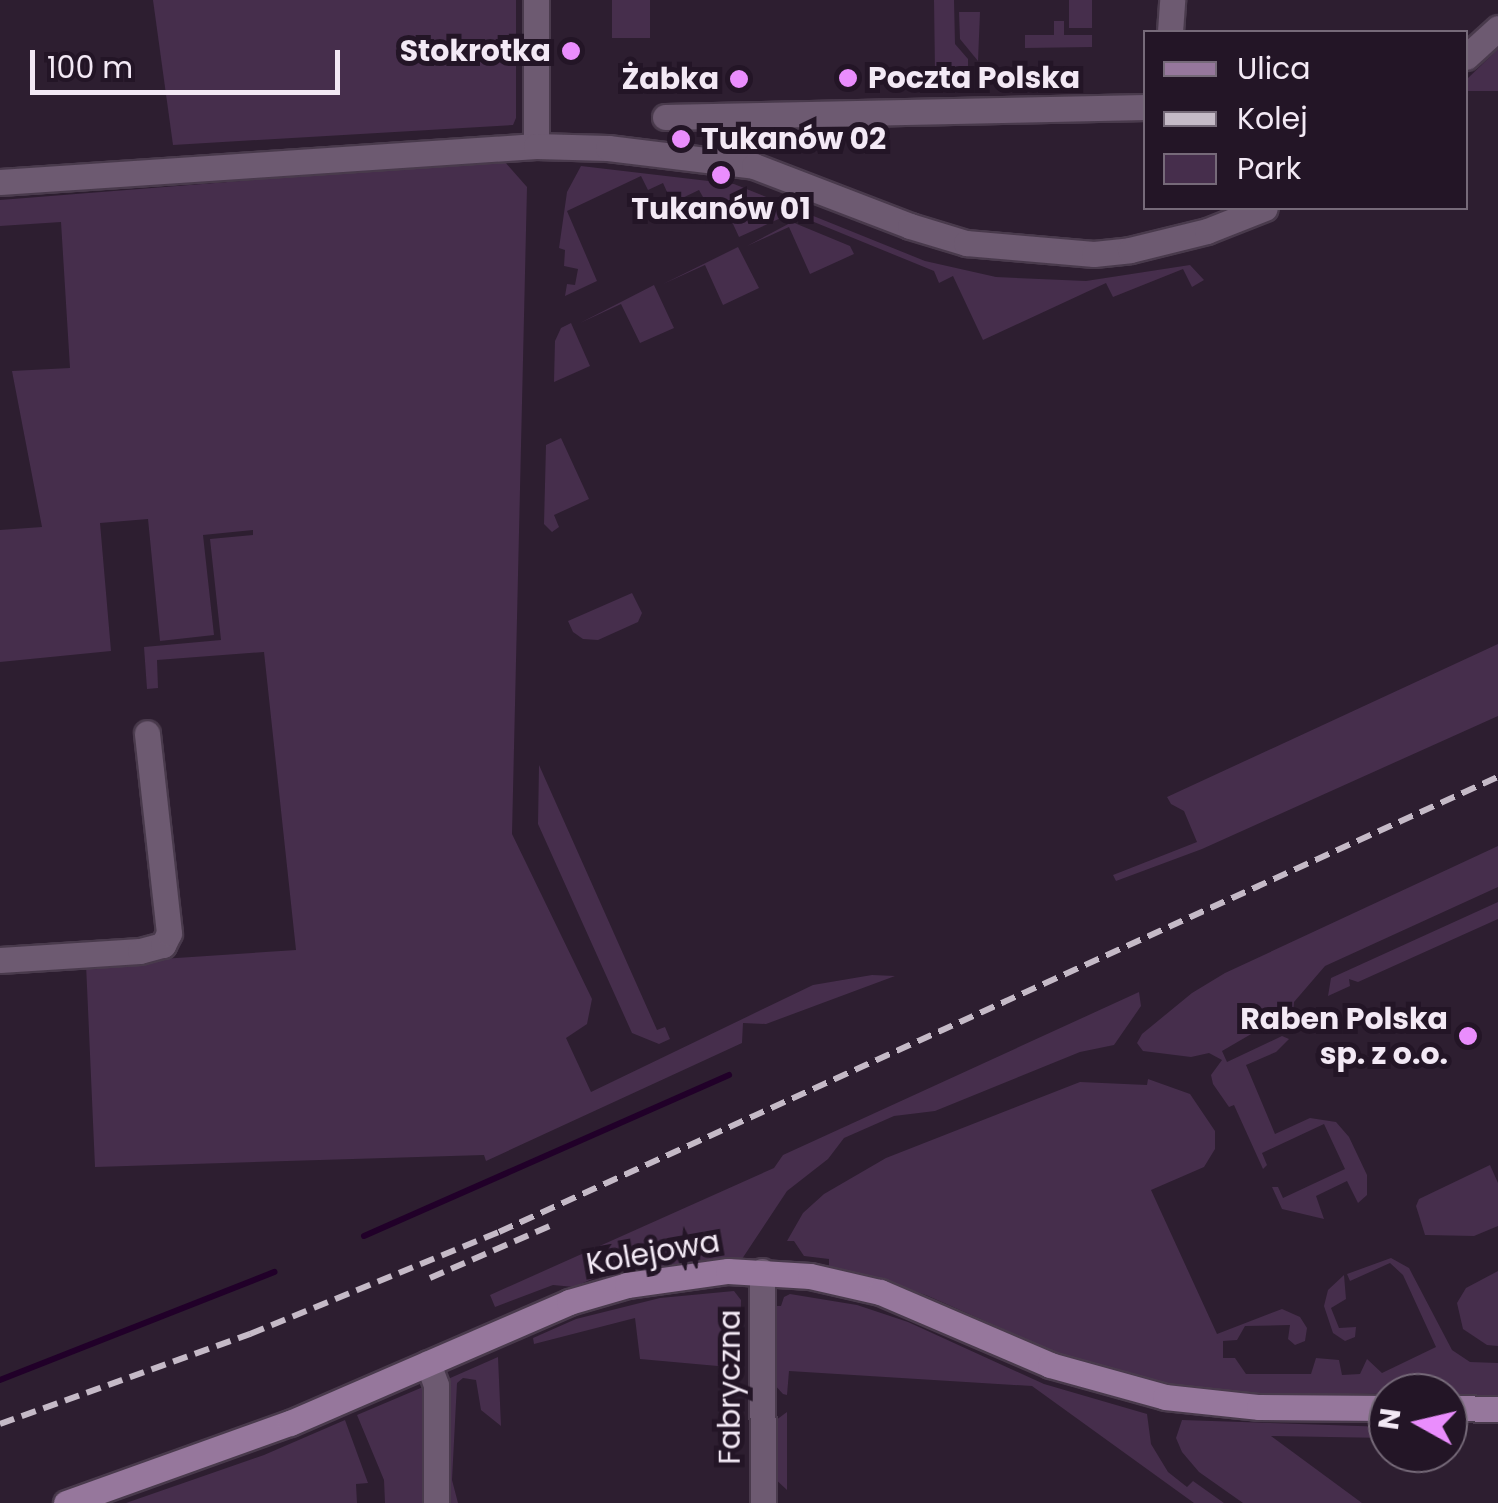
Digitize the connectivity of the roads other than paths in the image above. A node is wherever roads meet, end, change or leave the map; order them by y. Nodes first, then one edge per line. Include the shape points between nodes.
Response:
1 (536, 0) edge
2 (1172, 0) edge
3 (1498, 28) edge
4 (1170, 30) edge
5 (1468, 55) edge
6 (1143, 107) edge
7 (665, 117) dead end
8 (536, 146) junction
9 (0, 182) edge
10 (1260, 210) edge
11 (147, 733) dead end
12 (0, 960) edge
13 (762, 1272) junction
14 (428, 1363) junction
15 (1368, 1408) edge
16 (1468, 1408) edge
17 (1498, 1409) edge
18 (66, 1503) edge
19 (436, 1503) edge
20 (763, 1503) edge

1 - 8 street
2 - 4 street
3 - 5 street
6 - 7 street
8 - 9 street
8 - 10 street via 669,152 754,166 966,243 1038,252 1130,250
11 - 12 street via 168,933 163,945
13 - 14 street, Kolejowa via 627,1284
13 - 15 street, Kolejowa via 834,1280 900,1298 1050,1365 1146,1394 1259,1407
13 - 20 street, Fabryczna
14 - 18 street, Kolejowa via 290,1424
14 - 19 street via 436,1385
16 - 17 street

